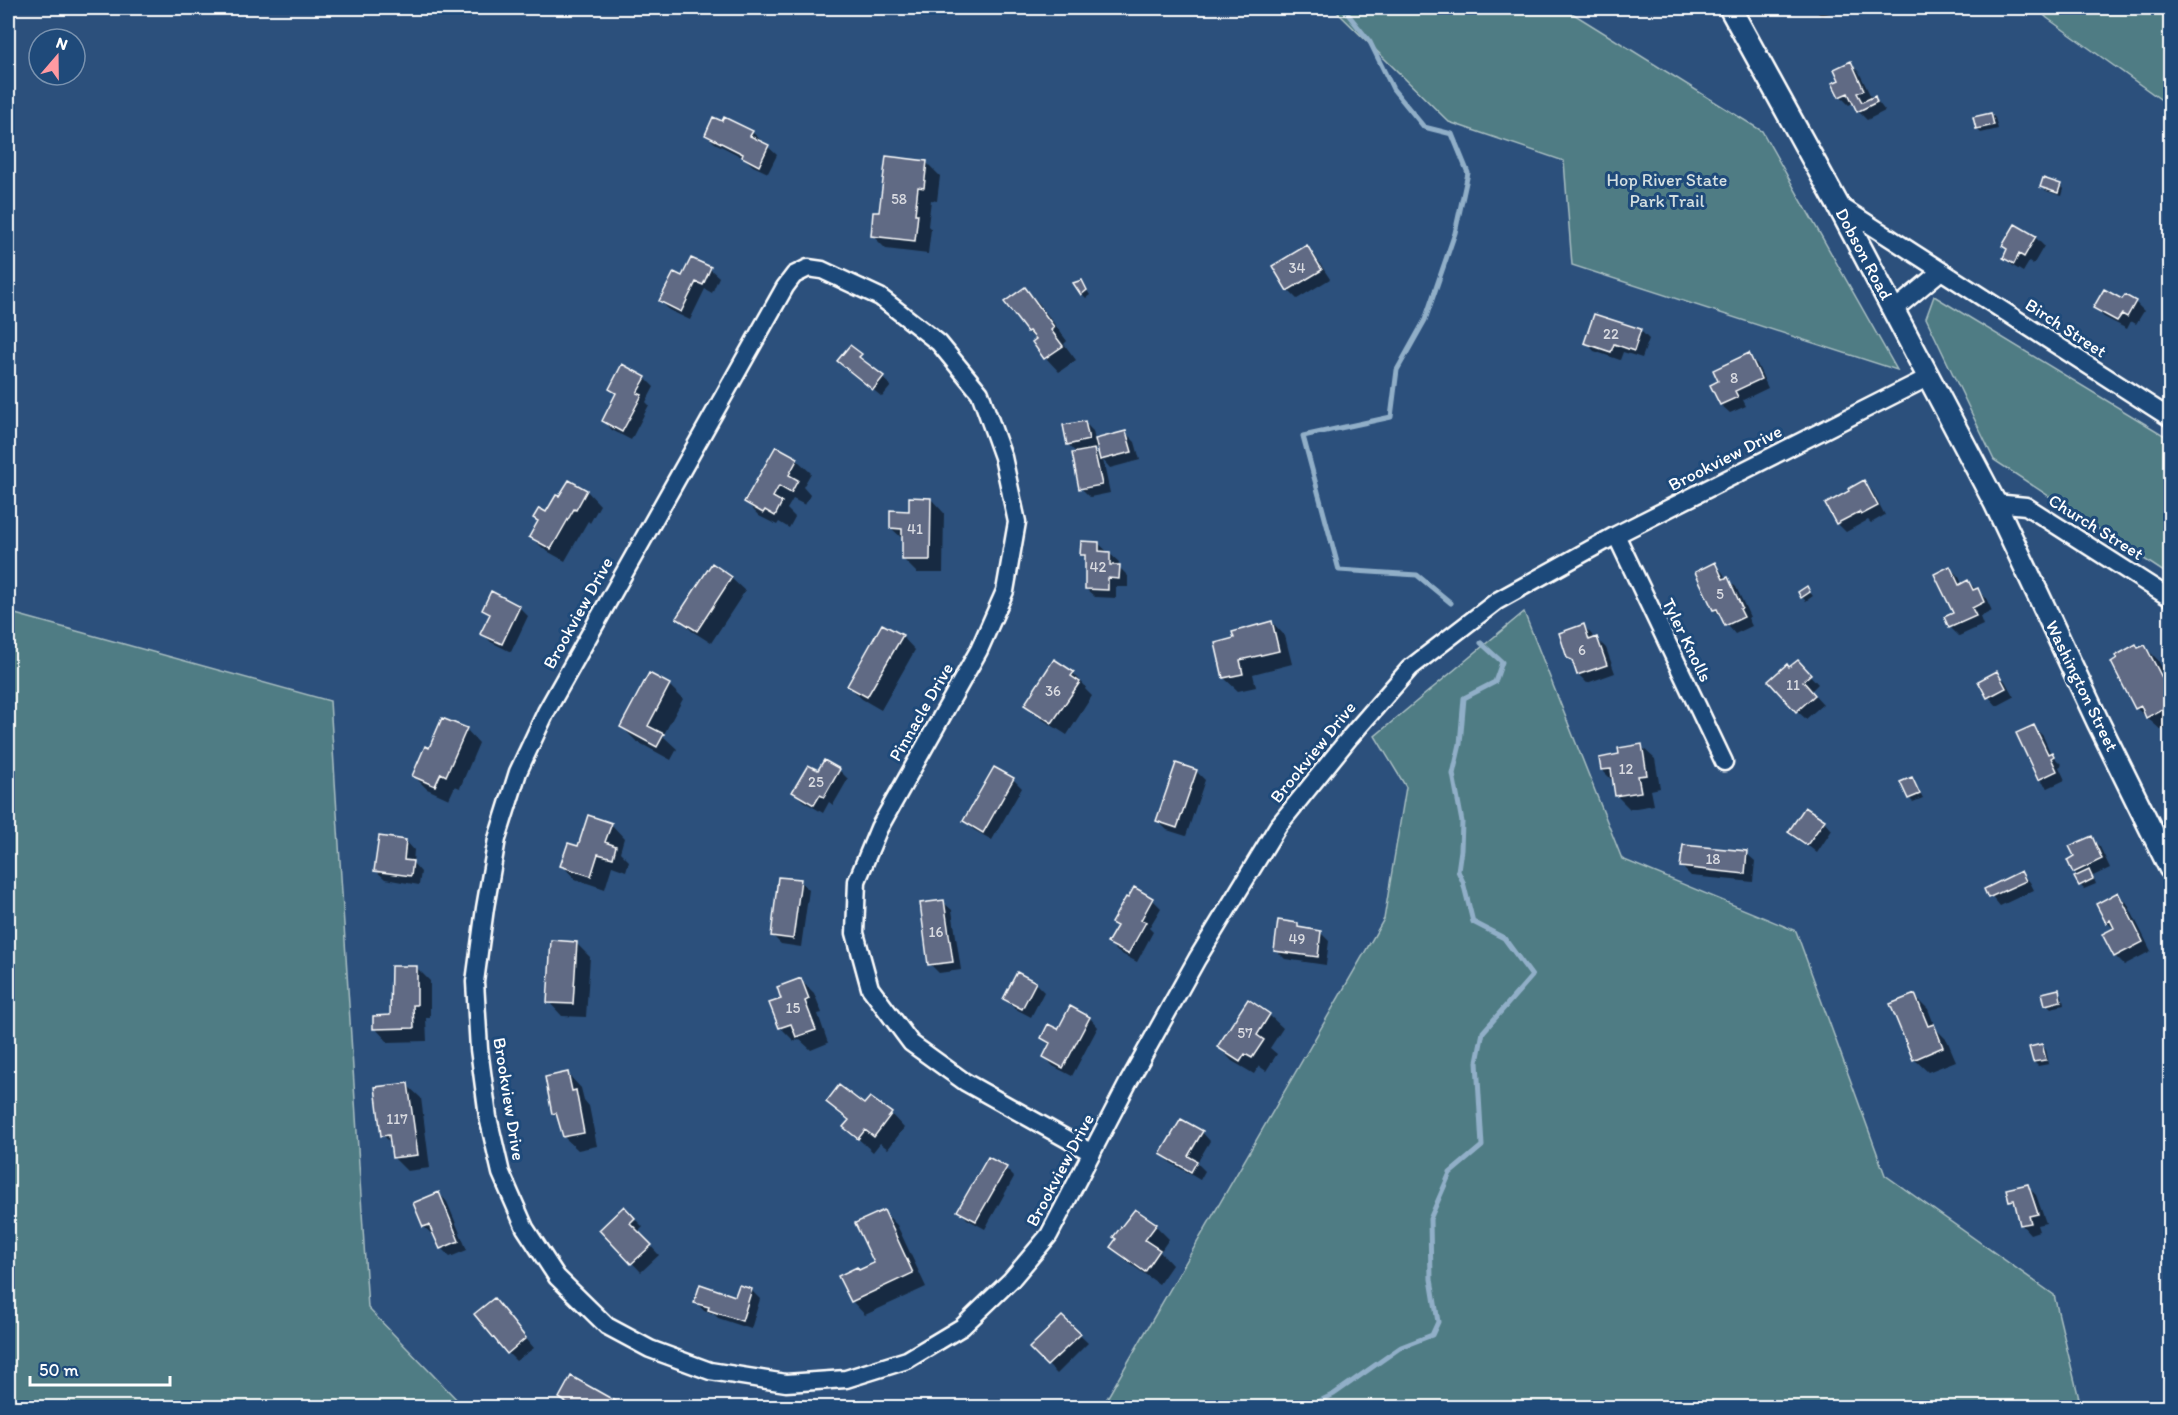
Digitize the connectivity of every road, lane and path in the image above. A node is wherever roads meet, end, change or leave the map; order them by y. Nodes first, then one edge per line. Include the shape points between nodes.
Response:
1 (1730, 8) edge
2 (1838, 205) junction
3 (808, 268) joint
4 (1941, 271) junction
5 (1894, 310) junction
6 (1929, 377) junction
7 (2170, 418) edge
8 (1995, 503) junction
9 (1616, 535) junction
10 (2170, 598) edge
11 (1724, 762) dead end
12 (2170, 868) edge
13 (1092, 1153) junction

1 - 2 street, Dobson Road
2 - 4 street, Birch Street
2 - 5 street, Dobson Road
3 - 13 street, Pinnacle Drive via 822,270 880,297 939,343 980,393 1003,457 1017,522 1005,591 979,650 879,828 857,880 855,933 870,988 910,1043 965,1083
3 - 13 street, Brookview Drive via 794,274 785,287 546,712 518,772 497,839 475,982 485,1095 501,1173 525,1227 557,1277 607,1326 650,1349 710,1371 786,1383 846,1379 907,1360 962,1327 1011,1281 1049,1235
4 - 5 street
4 - 7 street, Birch Street
5 - 6 street, Dobson Road
6 - 8 street, Dobson Road
6 - 9 street, Brookview Drive
8 - 10 street, Church Street via 2026,506
8 - 12 street, Washington Street
9 - 11 street, Tyler Knolls
9 - 13 street, Brookview Drive via 1497,601 1410,668 1350,737 1278,826 1197,959

